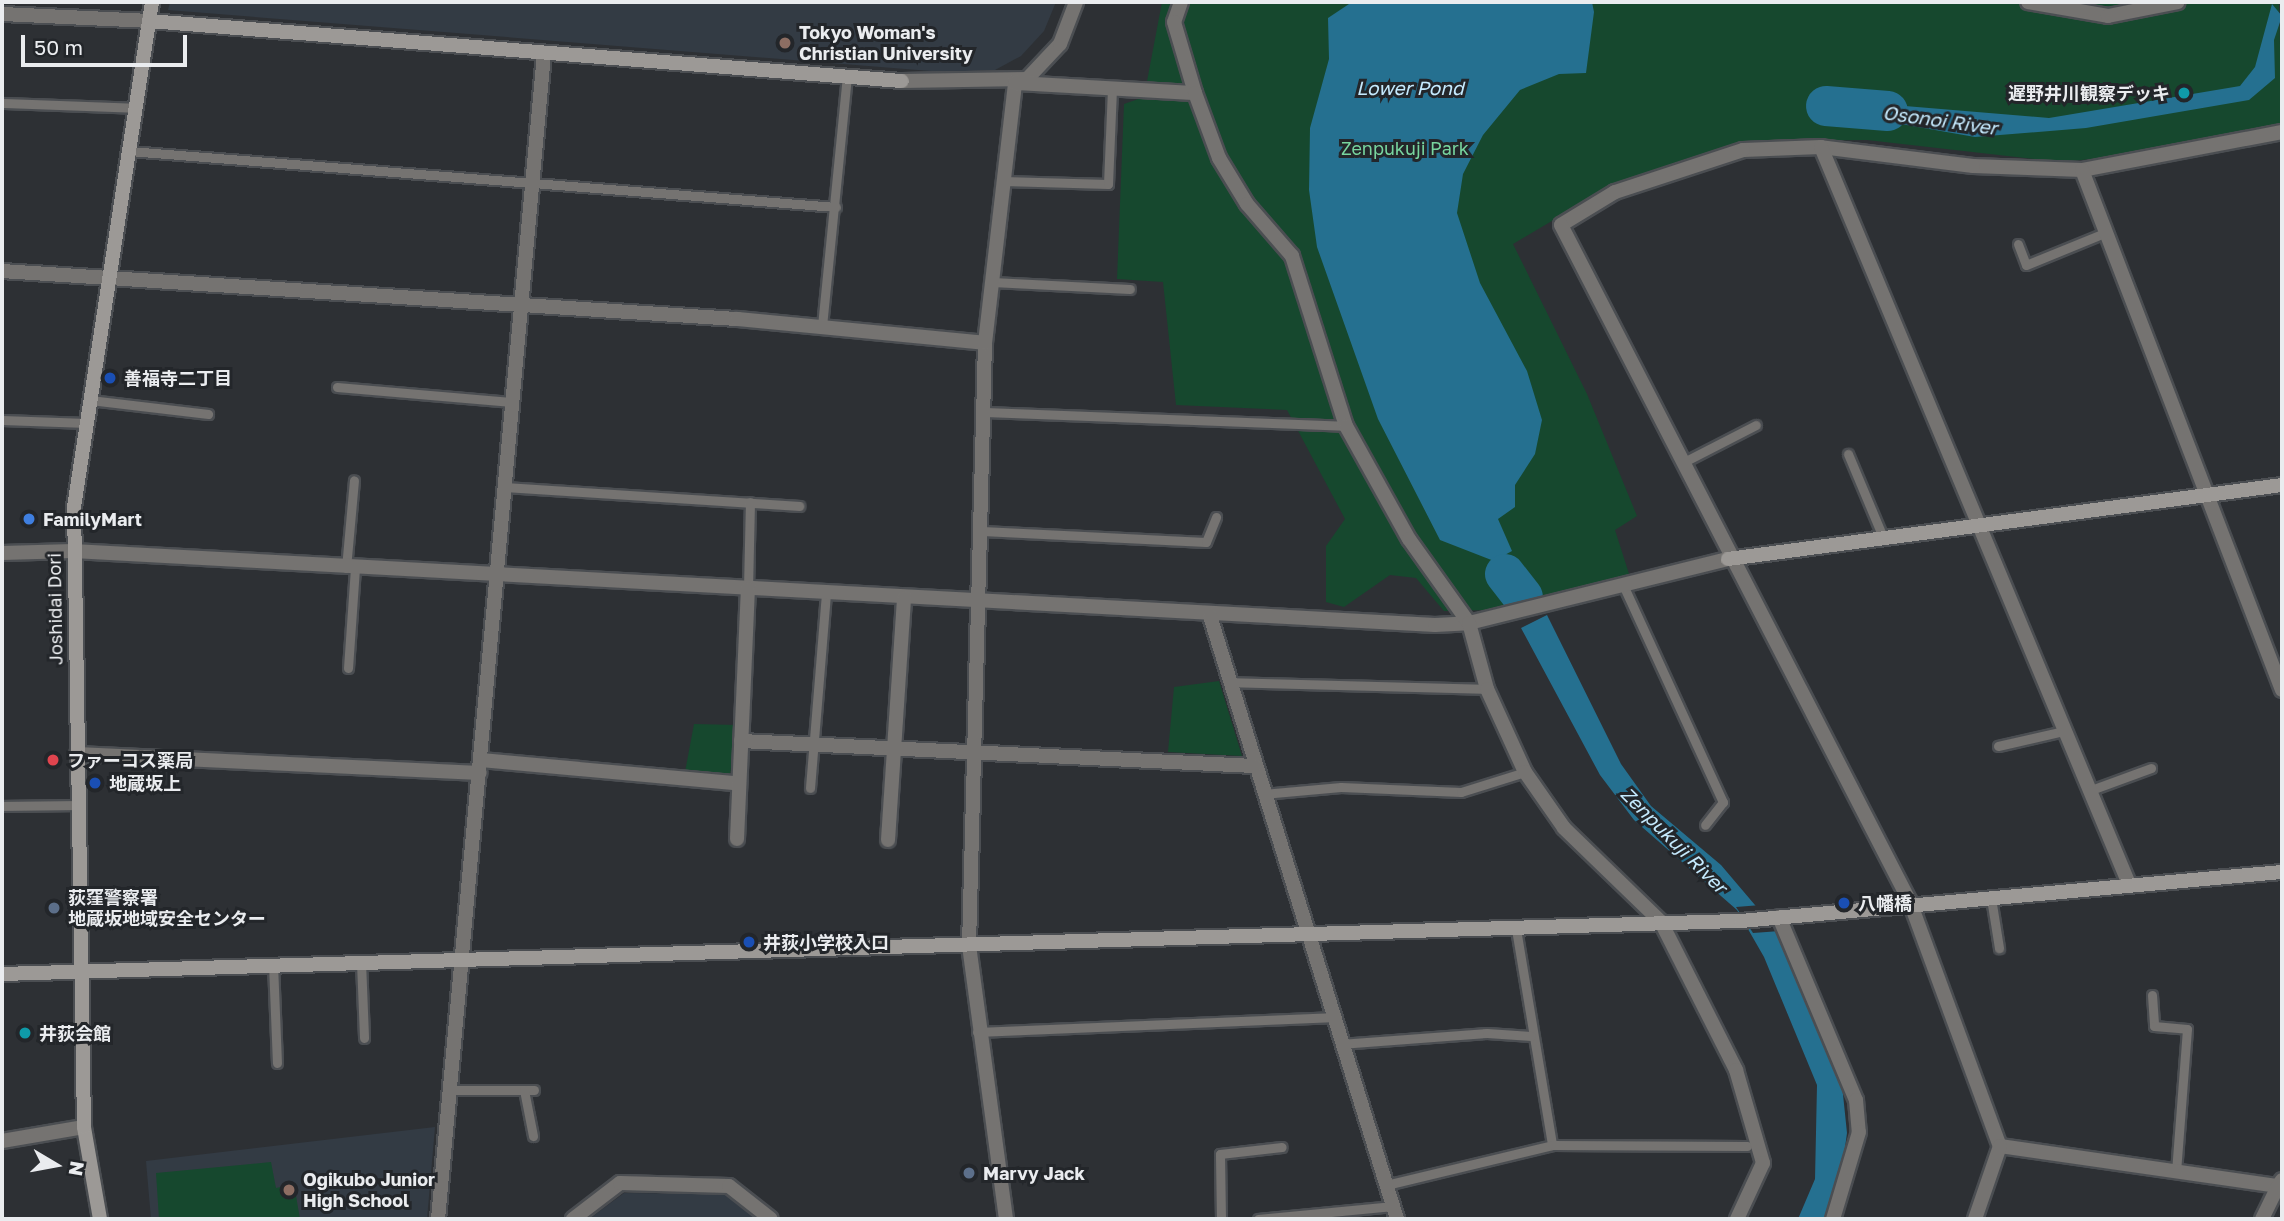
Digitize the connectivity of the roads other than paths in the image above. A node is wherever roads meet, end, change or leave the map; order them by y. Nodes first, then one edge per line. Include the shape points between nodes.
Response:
1 (152, 2) edge
2 (1076, 2) edge
3 (1181, 2) edge
4 (2028, 2) edge
5 (2178, 2) edge
6 (2, 14) edge
7 (149, 21) junction
8 (544, 55) junction
9 (847, 76) junction
10 (1015, 83) junction
11 (1112, 90) junction
12 (1195, 93) junction
13 (2, 103) edge
14 (136, 108) junction
15 (2282, 132) edge
16 (1821, 147) junction
17 (129, 151) junction
18 (2082, 170) junction
19 (1003, 181) junction
20 (532, 187) junction
21 (836, 207) junction
22 (2107, 232) junction
23 (2018, 244) dead end
24 (2, 271) edge
25 (109, 277) junction
26 (992, 282) junction
27 (1130, 289) dead end
28 (522, 304) junction
29 (822, 326) junction
30 (985, 342) junction
31 (337, 387) dead end
32 (90, 400) junction
33 (513, 402) junction
34 (983, 412) junction
35 (208, 414) dead end
36 (2, 420) edge
37 (87, 424) junction
38 (1756, 425) dead end
39 (1346, 426) junction
40 (1848, 454) dead end
41 (1680, 464) junction
42 (354, 480) dead end
43 (2282, 485) edge
44 (505, 487) junction
45 (2206, 492) junction
46 (750, 502) junction
47 (799, 506) dead end
48 (1216, 517) dead end
49 (1983, 524) junction
50 (982, 531) junction
51 (1882, 535) junction
52 (73, 551) junction
53 (2, 553) edge
54 (1728, 559) junction
55 (351, 568) junction
56 (498, 576) junction
57 (1624, 587) junction
58 (748, 589) junction
59 (825, 594) junction
60 (904, 599) junction
61 (982, 604) junction
62 (1210, 616) junction
63 (1469, 623) junction
64 (348, 668) dead end
65 (1228, 682) junction
66 (1487, 689) junction
67 (2282, 690) edge
68 (2064, 731) junction
69 (741, 741) junction
70 (813, 745) junction
71 (1998, 746) dead end
72 (893, 750) junction
73 (77, 754) junction
74 (977, 755) junction
75 (1254, 766) junction
76 (480, 767) junction
77 (2151, 768) dead end
78 (1525, 772) junction
79 (736, 783) junction
80 (810, 788) dead end
81 (2091, 790) junction
82 (1262, 794) junction
83 (77, 805) junction
84 (2, 806) edge
85 (1705, 825) dead end
86 (737, 839) dead end
87 (888, 839) dead end
88 (2282, 872) edge
89 (2129, 884) junction
90 (1992, 898) junction
91 (1910, 902) junction
92 (1776, 917) junction
93 (1661, 922) junction
94 (1516, 929) junction
95 (1304, 935) junction
96 (970, 946) junction
97 (1999, 948) dead end
98 (463, 959) junction
99 (361, 962) junction
100 (273, 964) junction
101 (80, 973) junction
102 (2, 974) edge
103 (2152, 995) dead end
104 (1331, 1017) junction
105 (977, 1032) junction
106 (1531, 1037) junction
107 (364, 1038) dead end
108 (1340, 1044) junction
109 (277, 1063) dead end
110 (453, 1090) junction
111 (85, 1127) junction
112 (533, 1136) dead end
113 (2, 1141) edge
114 (1552, 1145) junction
115 (1747, 1146) dead end
116 (2000, 1146) junction
117 (1282, 1147) dead end
118 (2176, 1171) junction
119 (2280, 1183) edge
120 (1386, 1185) junction
121 (1395, 1213) edge
122 (100, 1219) edge
123 (438, 1219) edge
124 (573, 1219) edge
125 (771, 1219) edge
126 (1006, 1219) edge
127 (1221, 1219) edge
128 (1258, 1219) edge
129 (1737, 1219) edge
130 (1833, 1219) edge
131 (1975, 1219) edge
132 (2262, 1219) edge

1 - 7 street, Joshidai Dori
2 - 10 street via 1060,44 1037,71
3 - 12 street via 1174,22
4 - 5 street via 2108,16
6 - 7 street
7 - 8 street
7 - 14 street, Joshidai Dori
8 - 9 street
8 - 20 street
9 - 10 street
9 - 21 lane
10 - 11 street
10 - 19 street
11 - 12 street
11 - 19 lane via 1108,184
12 - 39 street via 1219,158 1247,204 1292,256
13 - 14 lane
14 - 17 street, Joshidai Dori
15 - 18 street
16 - 18 street via 1973,166
16 - 41 street via 1743,150 1615,192 1561,225
16 - 49 street
17 - 20 lane
17 - 25 street, Joshidai Dori
18 - 22 street
19 - 26 street
20 - 21 lane
20 - 28 street
21 - 29 lane
22 - 23 lane via 2026,265
22 - 45 street
24 - 25 street
25 - 28 street
25 - 32 street, Joshidai Dori
26 - 27 lane
26 - 30 street
28 - 29 street
28 - 33 street
29 - 30 street
30 - 34 street
31 - 33 lane
32 - 35 lane
32 - 37 street, Joshidai Dori
33 - 44 street
34 - 39 lane
34 - 50 street
36 - 37 lane
37 - 52 street, Joshidai Dori
38 - 41 lane
39 - 63 street via 1409,539
40 - 51 lane
41 - 54 street
42 - 55 lane
43 - 45 street
44 - 46 lane
44 - 56 street
45 - 49 street
45 - 67 street
46 - 47 lane
46 - 58 lane
48 - 50 lane via 1206,541
49 - 51 street
49 - 68 street
50 - 61 street
51 - 54 street
52 - 53 street
52 - 55 street
52 - 73 street, Joshidai Dori
54 - 57 street
54 - 91 street
55 - 56 street
55 - 64 lane
56 - 58 street
56 - 76 street
57 - 63 street
57 - 85 lane via 1723,802
58 - 59 street
58 - 69 street
59 - 60 street
59 - 70 lane
60 - 61 street
60 - 72 street
61 - 62 street
61 - 74 street
62 - 63 street
62 - 65 street
63 - 66 street
65 - 66 lane
65 - 75 street
66 - 78 street
68 - 71 lane
68 - 81 street
69 - 70 street
69 - 79 street
70 - 72 street
70 - 80 lane
72 - 74 street
72 - 87 street
73 - 76 street
73 - 83 street, Joshidai Dori
74 - 75 street
74 - 96 street
75 - 82 street
76 - 79 street
76 - 98 street
77 - 81 lane
78 - 82 lane via 1461,792 1341,787
78 - 93 street via 1564,828
79 - 86 street
81 - 89 street
82 - 95 street
83 - 84 lane
83 - 101 street, Joshidai Dori
88 - 89 street
89 - 90 street
90 - 91 street
90 - 97 lane
91 - 92 street
91 - 116 street
92 - 93 street
92 - 130 street via 1856,1100 1859,1132
93 - 94 street
93 - 129 street via 1736,1070 1763,1146 1757,1183
94 - 95 street
94 - 106 lane
95 - 96 street
95 - 104 street
96 - 98 street
96 - 105 street
98 - 99 street
98 - 110 street
99 - 100 street
99 - 107 lane
100 - 101 street
100 - 109 lane
101 - 102 street
101 - 111 street, Joshidai Dori
103 - 118 lane via 2154,1026 2187,1029
104 - 105 lane
104 - 108 street
105 - 126 street
106 - 108 lane via 1473,1034
106 - 114 lane
108 - 120 street
110 - 112 lane via 529,1090
110 - 123 street
111 - 113 street
111 - 122 street, Joshidai Dori
114 - 115 lane
114 - 120 lane
116 - 118 street
116 - 131 street
117 - 127 lane via 1220,1154
118 - 119 street
119 - 132 street
120 - 121 street
121 - 128 lane
124 - 125 street via 621,1183 729,1186

